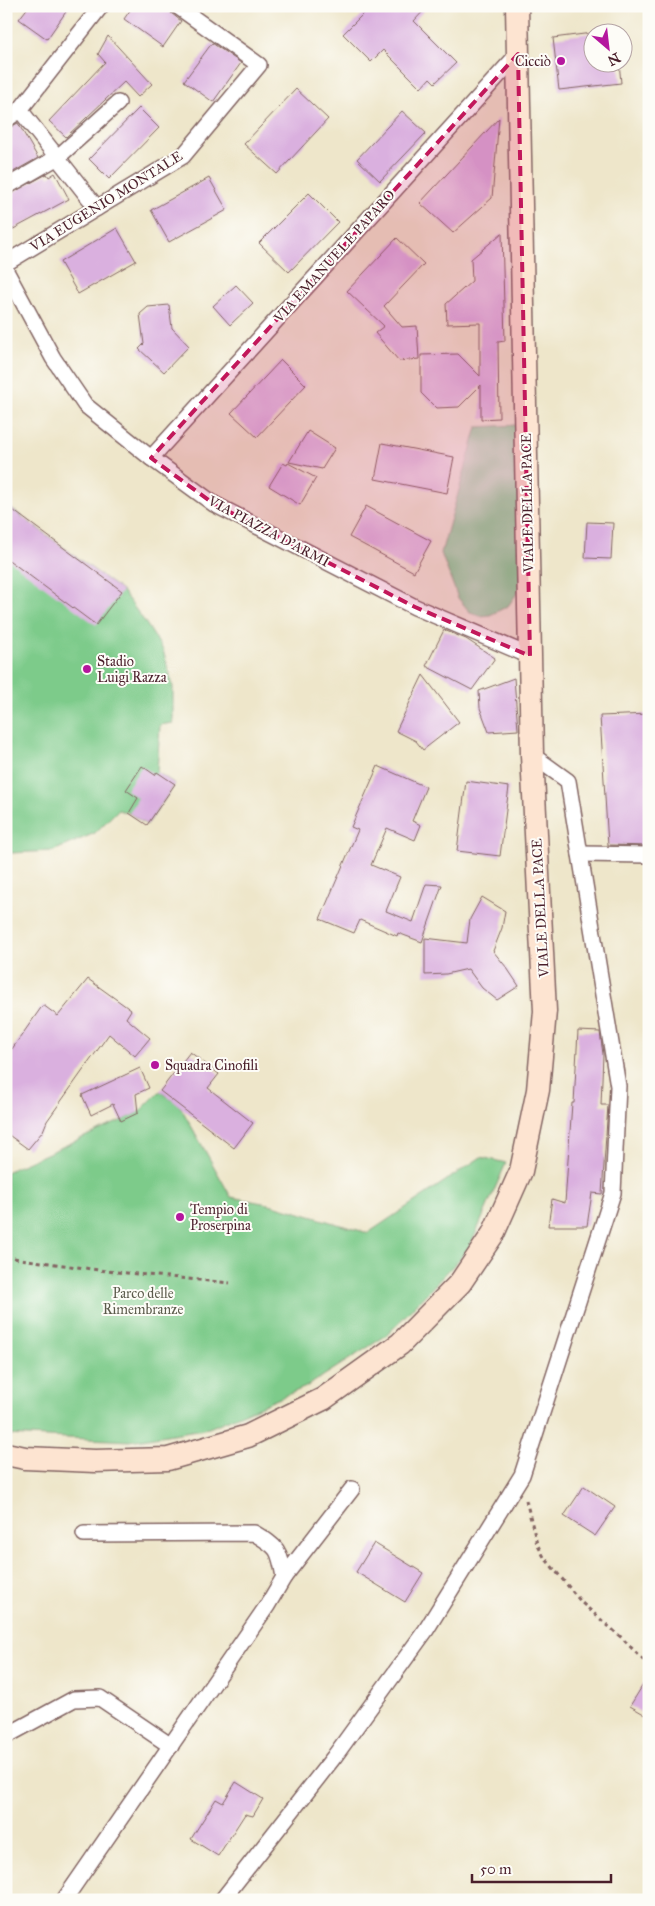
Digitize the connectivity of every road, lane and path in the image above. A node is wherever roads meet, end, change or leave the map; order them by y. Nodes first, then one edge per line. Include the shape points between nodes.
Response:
1 (101, 6) edge
2 (177, 6) edge
3 (517, 6) edge
4 (518, 54) junction
5 (118, 102) dead end
6 (20, 110) junction
7 (6, 120) edge
8 (58, 158) junction
9 (6, 187) edge
10 (97, 208) junction
11 (6, 263) edge
12 (6, 271) edge
13 (150, 458) junction
14 (530, 656) junction
15 (532, 755) junction
16 (580, 854) junction
17 (649, 855) edge
18 (6, 1257) edge
19 (230, 1283) dead end
20 (6, 1454) edge
21 (522, 1475) junction
22 (352, 1489) dead end
23 (84, 1534) dead end
24 (284, 1577) junction
25 (645, 1662) dead end
26 (6, 1736) edge
27 (171, 1746) junction
28 (64, 1900) edge
29 (222, 1900) edge

1 - 6 street
2 - 10 street, VIA EUGENIO MONTALE via 259,65 184,156
3 - 4 main road, VIALE DELLA PACE
4 - 13 street, VIA EMANUELE PAPARO
4 - 14 main road, VIALE DELLA PACE
5 - 8 street
6 - 7 street
6 - 8 street
8 - 9 street
8 - 10 street
10 - 11 street, VIA EUGENIO MONTALE
12 - 13 street, VIA PIAZZA D'ARMI via 53,358 85,405
13 - 14 street, VIA PIAZZA D'ARMI via 214,504 415,607
14 - 15 main road, VIALE DELLA PACE
15 - 16 street via 568,780
15 - 20 main road, VIALE DELLA PACE via 545,1012 538,1090 521,1171 493,1234 460,1283 400,1344 323,1399 248,1436 168,1459 95,1461
16 - 17 street
16 - 21 street via 618,1086 613,1193
18 - 19 path
21 - 25 path via 528,1513 544,1557 582,1603
21 - 29 street via 426,1630 334,1757
22 - 24 street
23 - 24 street via 254,1534 273,1544 280,1554
24 - 27 street
26 - 27 street via 74,1699 100,1698
27 - 28 street

